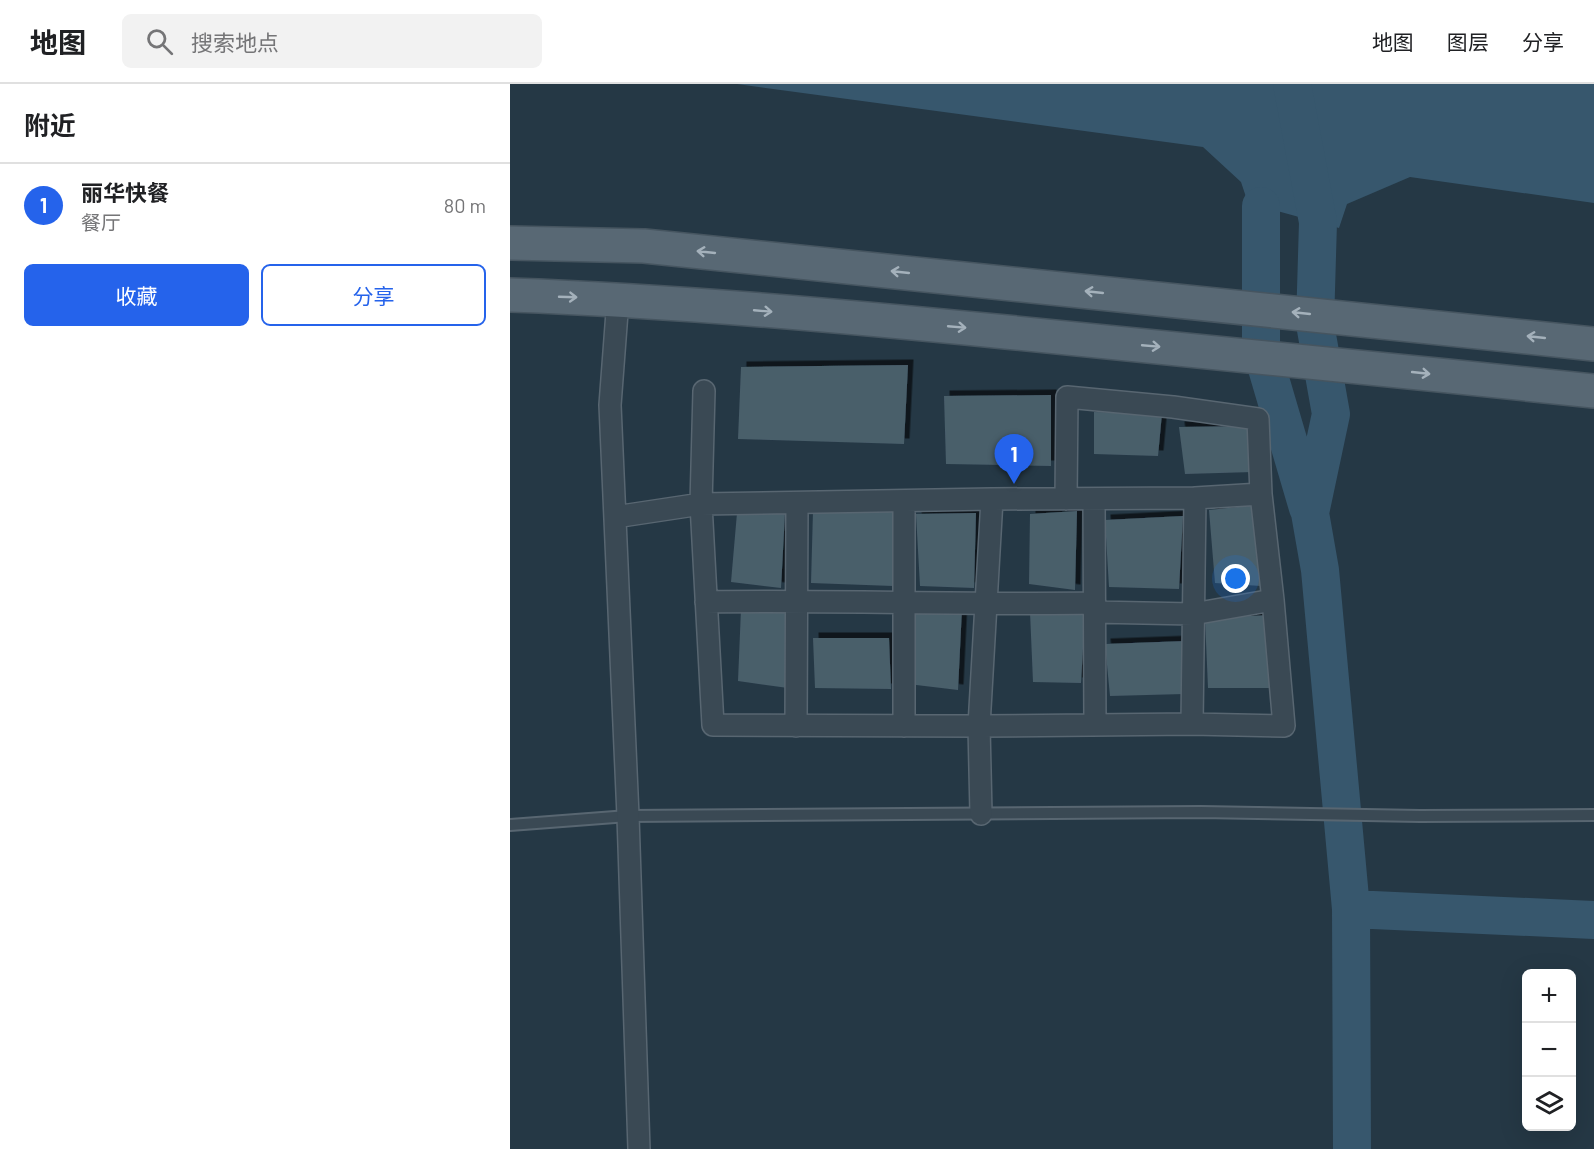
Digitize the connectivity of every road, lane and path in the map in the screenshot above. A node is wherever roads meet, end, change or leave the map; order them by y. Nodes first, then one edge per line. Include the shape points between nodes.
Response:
1 (510, 243) edge
2 (510, 295) edge
3 (618, 299) junction
4 (1594, 344) edge
5 (704, 391) dead end
6 (1594, 391) edge
7 (1261, 494) junction
8 (1195, 498) junction
9 (993, 499) junction
10 (1066, 499) junction
11 (1094, 499) junction
12 (904, 501) junction
13 (797, 503) junction
14 (701, 504) junction
15 (615, 517) junction
16 (797, 600) junction
17 (1272, 600) junction
18 (706, 602) junction
19 (904, 603) junction
20 (986, 605) junction
21 (1095, 608) junction
22 (1193, 614) junction
23 (1192, 724) junction
24 (1095, 725) junction
25 (796, 726) junction
26 (904, 726) junction
27 (979, 726) junction
28 (981, 814) junction
29 (1594, 815) edge
30 (628, 816) junction
31 (510, 825) edge
32 (639, 1149) edge

4 -> 1 main road via 644,246
2 -> 3 main road
3 -> 6 main road via 892,321
3 - 15 street via 610,405
5 - 14 street
7 - 8 street
7 - 10 street via 1258,419 1067,397
7 - 17 street
8 - 11 street
8 - 22 street
9 - 10 street
9 - 12 street
9 - 20 street
10 - 11 street
11 - 21 street
12 - 13 street
12 - 19 street
13 - 14 street
13 - 16 street
14 - 15 street
14 - 18 street
15 - 30 street
16 - 18 street
16 - 19 street
16 - 25 street
17 - 22 street
17 - 23 street via 1284,726
18 - 25 street via 713,725
19 - 20 street
19 - 26 street
20 - 21 street
20 - 27 street
21 - 22 street
21 - 24 street
22 - 23 street
23 - 24 street
24 - 27 street
25 - 26 street
26 - 27 street
27 - 28 street
28 - 29 lane
28 - 30 lane
30 - 31 lane
30 - 32 street

